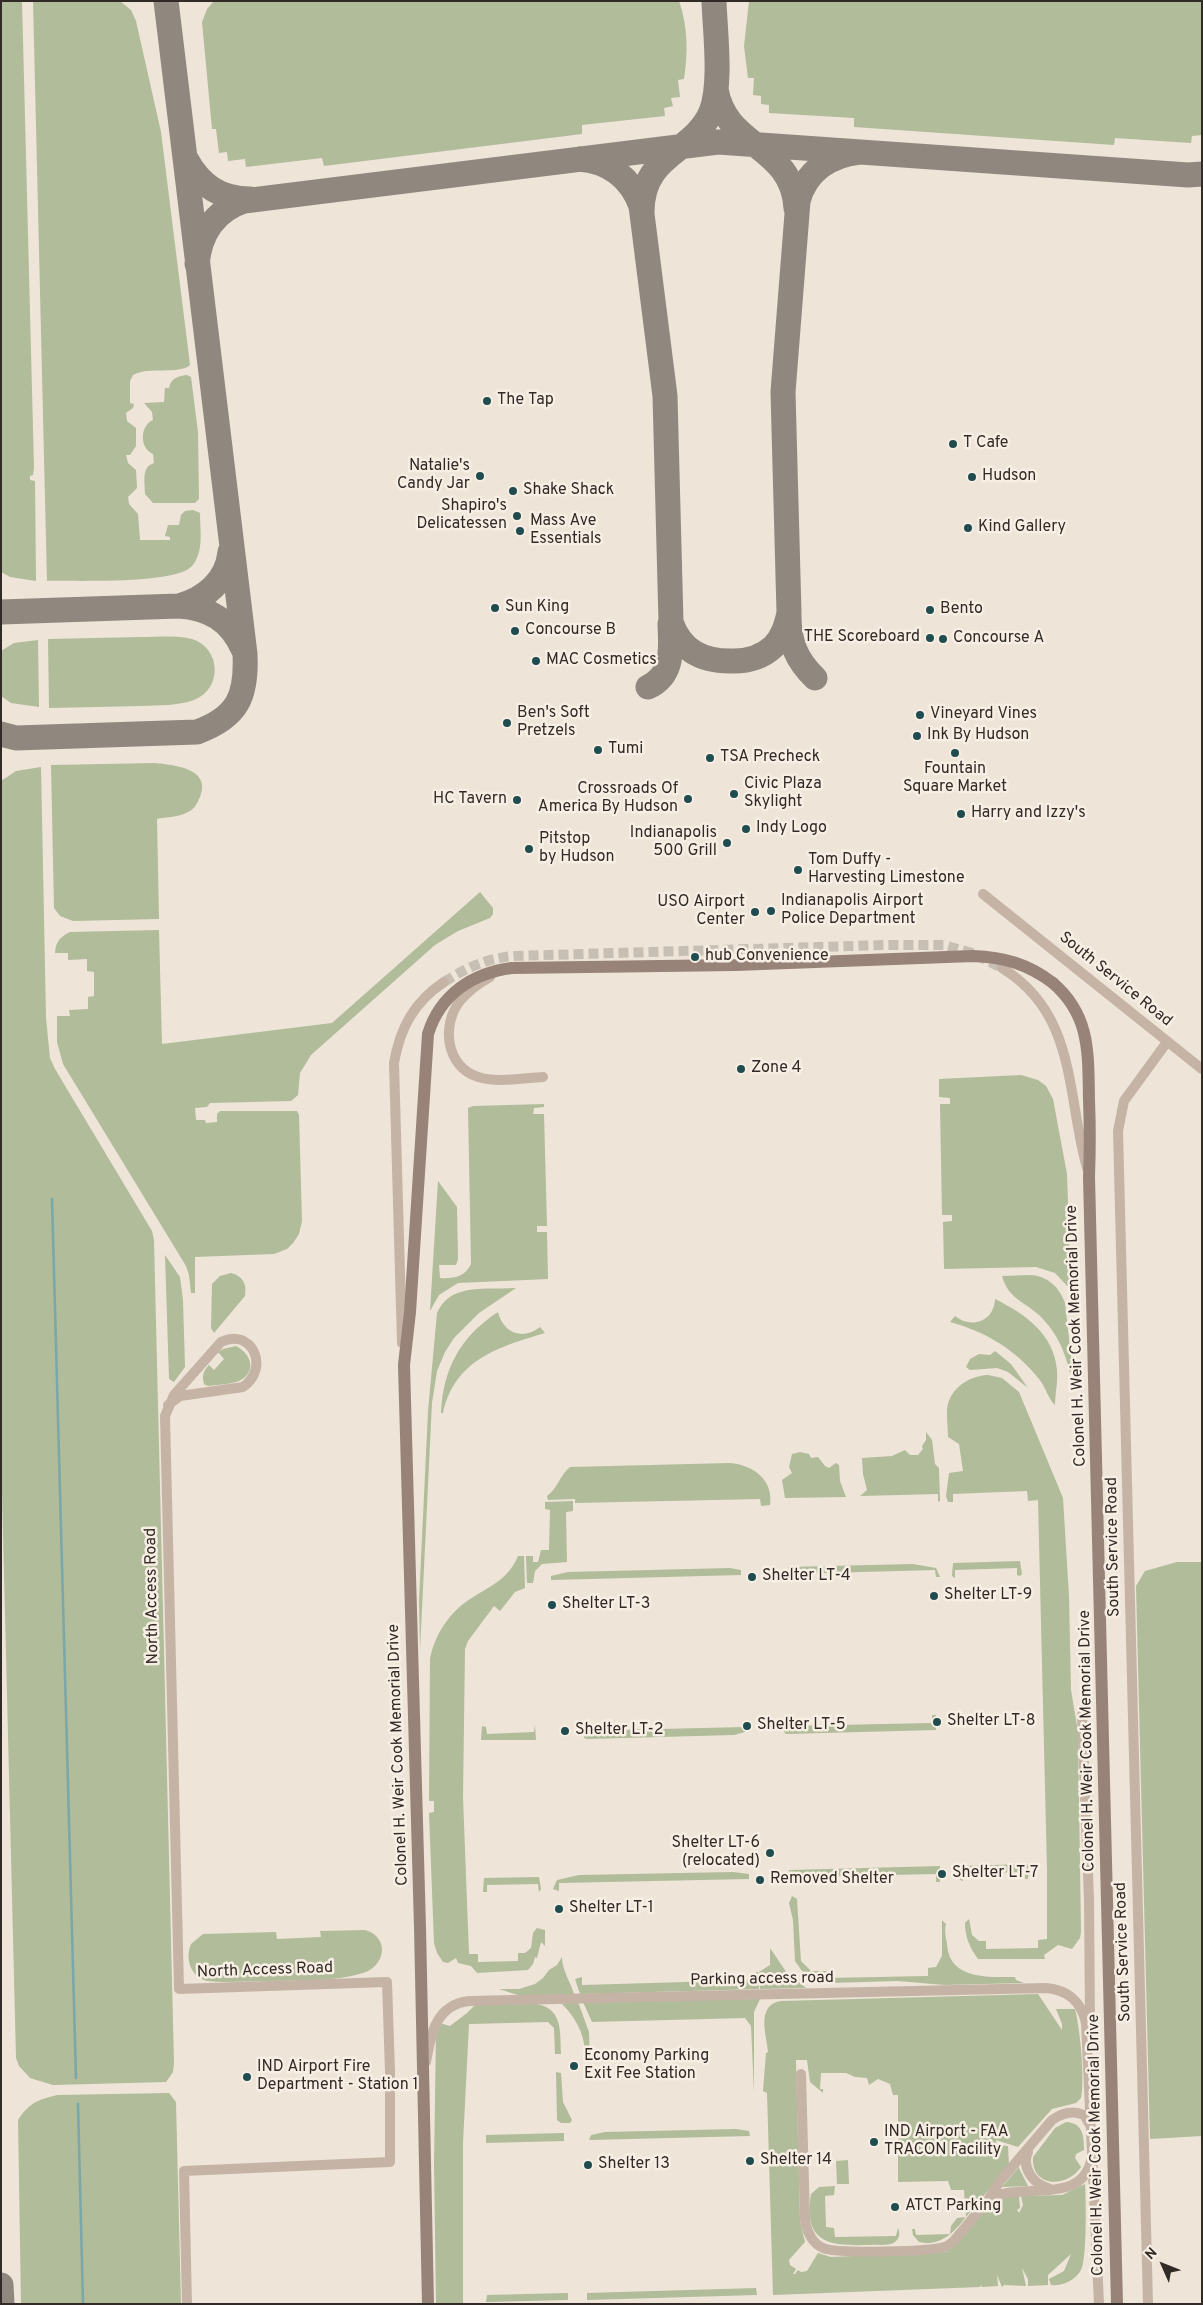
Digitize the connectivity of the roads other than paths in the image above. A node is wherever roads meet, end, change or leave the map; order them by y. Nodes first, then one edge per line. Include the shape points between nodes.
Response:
1 (983, 894) dead end
2 (512, 968) junction
3 (1002, 968) tunnel mouth
4 (444, 982) tunnel mouth
5 (1167, 1042) junction
6 (1202, 1069) edge
7 (543, 1077) dead end
8 (1089, 1177) junction
9 (404, 1365) junction
10 (168, 1405) junction
11 (1082, 1714) dead end
12 (801, 2074) dead end
13 (1090, 2079) junction
14 (422, 2084) junction
15 (1091, 2131) junction
16 (1032, 2144) junction
17 (1092, 2155) junction
18 (1053, 2189) junction
19 (988, 2200) junction
20 (187, 2304) edge
21 (428, 2304) edge
22 (1099, 2304) edge
23 (1117, 2304) edge
24 (1148, 2304) edge

1 - 5 street, South Service Road
2 - 7 street via 485,980 461,1000 449,1026 452,1052 462,1067 479,1078
2 - 8 street, Colonel H. Weir Cook Memorial Drive, bridge via 736,965 973,956 1019,963 1053,984 1073,1006 1087,1040
2 - 9 street, Colonel H. Weir Cook Memorial Drive via 484,974 454,993 435,1016 428,1034
3 - 8 street via 1038,997 1055,1026
4 - 9 street via 421,1000 408,1017 394,1063
5 - 6 street
5 - 24 street, South Service Road via 1124,1101 1118,1131
8 - 23 street, Colonel H. Weir Cook Memorial Drive
9 - 14 street, Colonel H. Weir Cook Memorial Drive
10 - 10 street, North Access Road via 214,1347 228,1338 236,1338 248,1345 257,1358 251,1381 234,1389 180,1396
10 - 20 street, North Access Road via 164,1428 179,1989 387,1982 390,2072 390,2162 184,2171
11 - 13 street via 1089,1900
12 - 19 street via 805,2220 808,2233 819,2246 839,2251 947,2246
13 - 14 street, Parking access road via 1083,2008 1061,1990 1046,1988 463,2002 448,2008 436,2022
13 - 15 street
14 - 21 street, Colonel H. Weir Cook Memorial Drive
15 - 16 street via 1084,2115 1070,2112 1052,2120
15 - 17 street
16 - 18 street via 1025,2158 1026,2167 1038,2184
16 - 19 street
17 - 18 street via 1089,2168 1080,2180 1073,2185
17 - 22 street
18 - 19 street via 1003,2193

